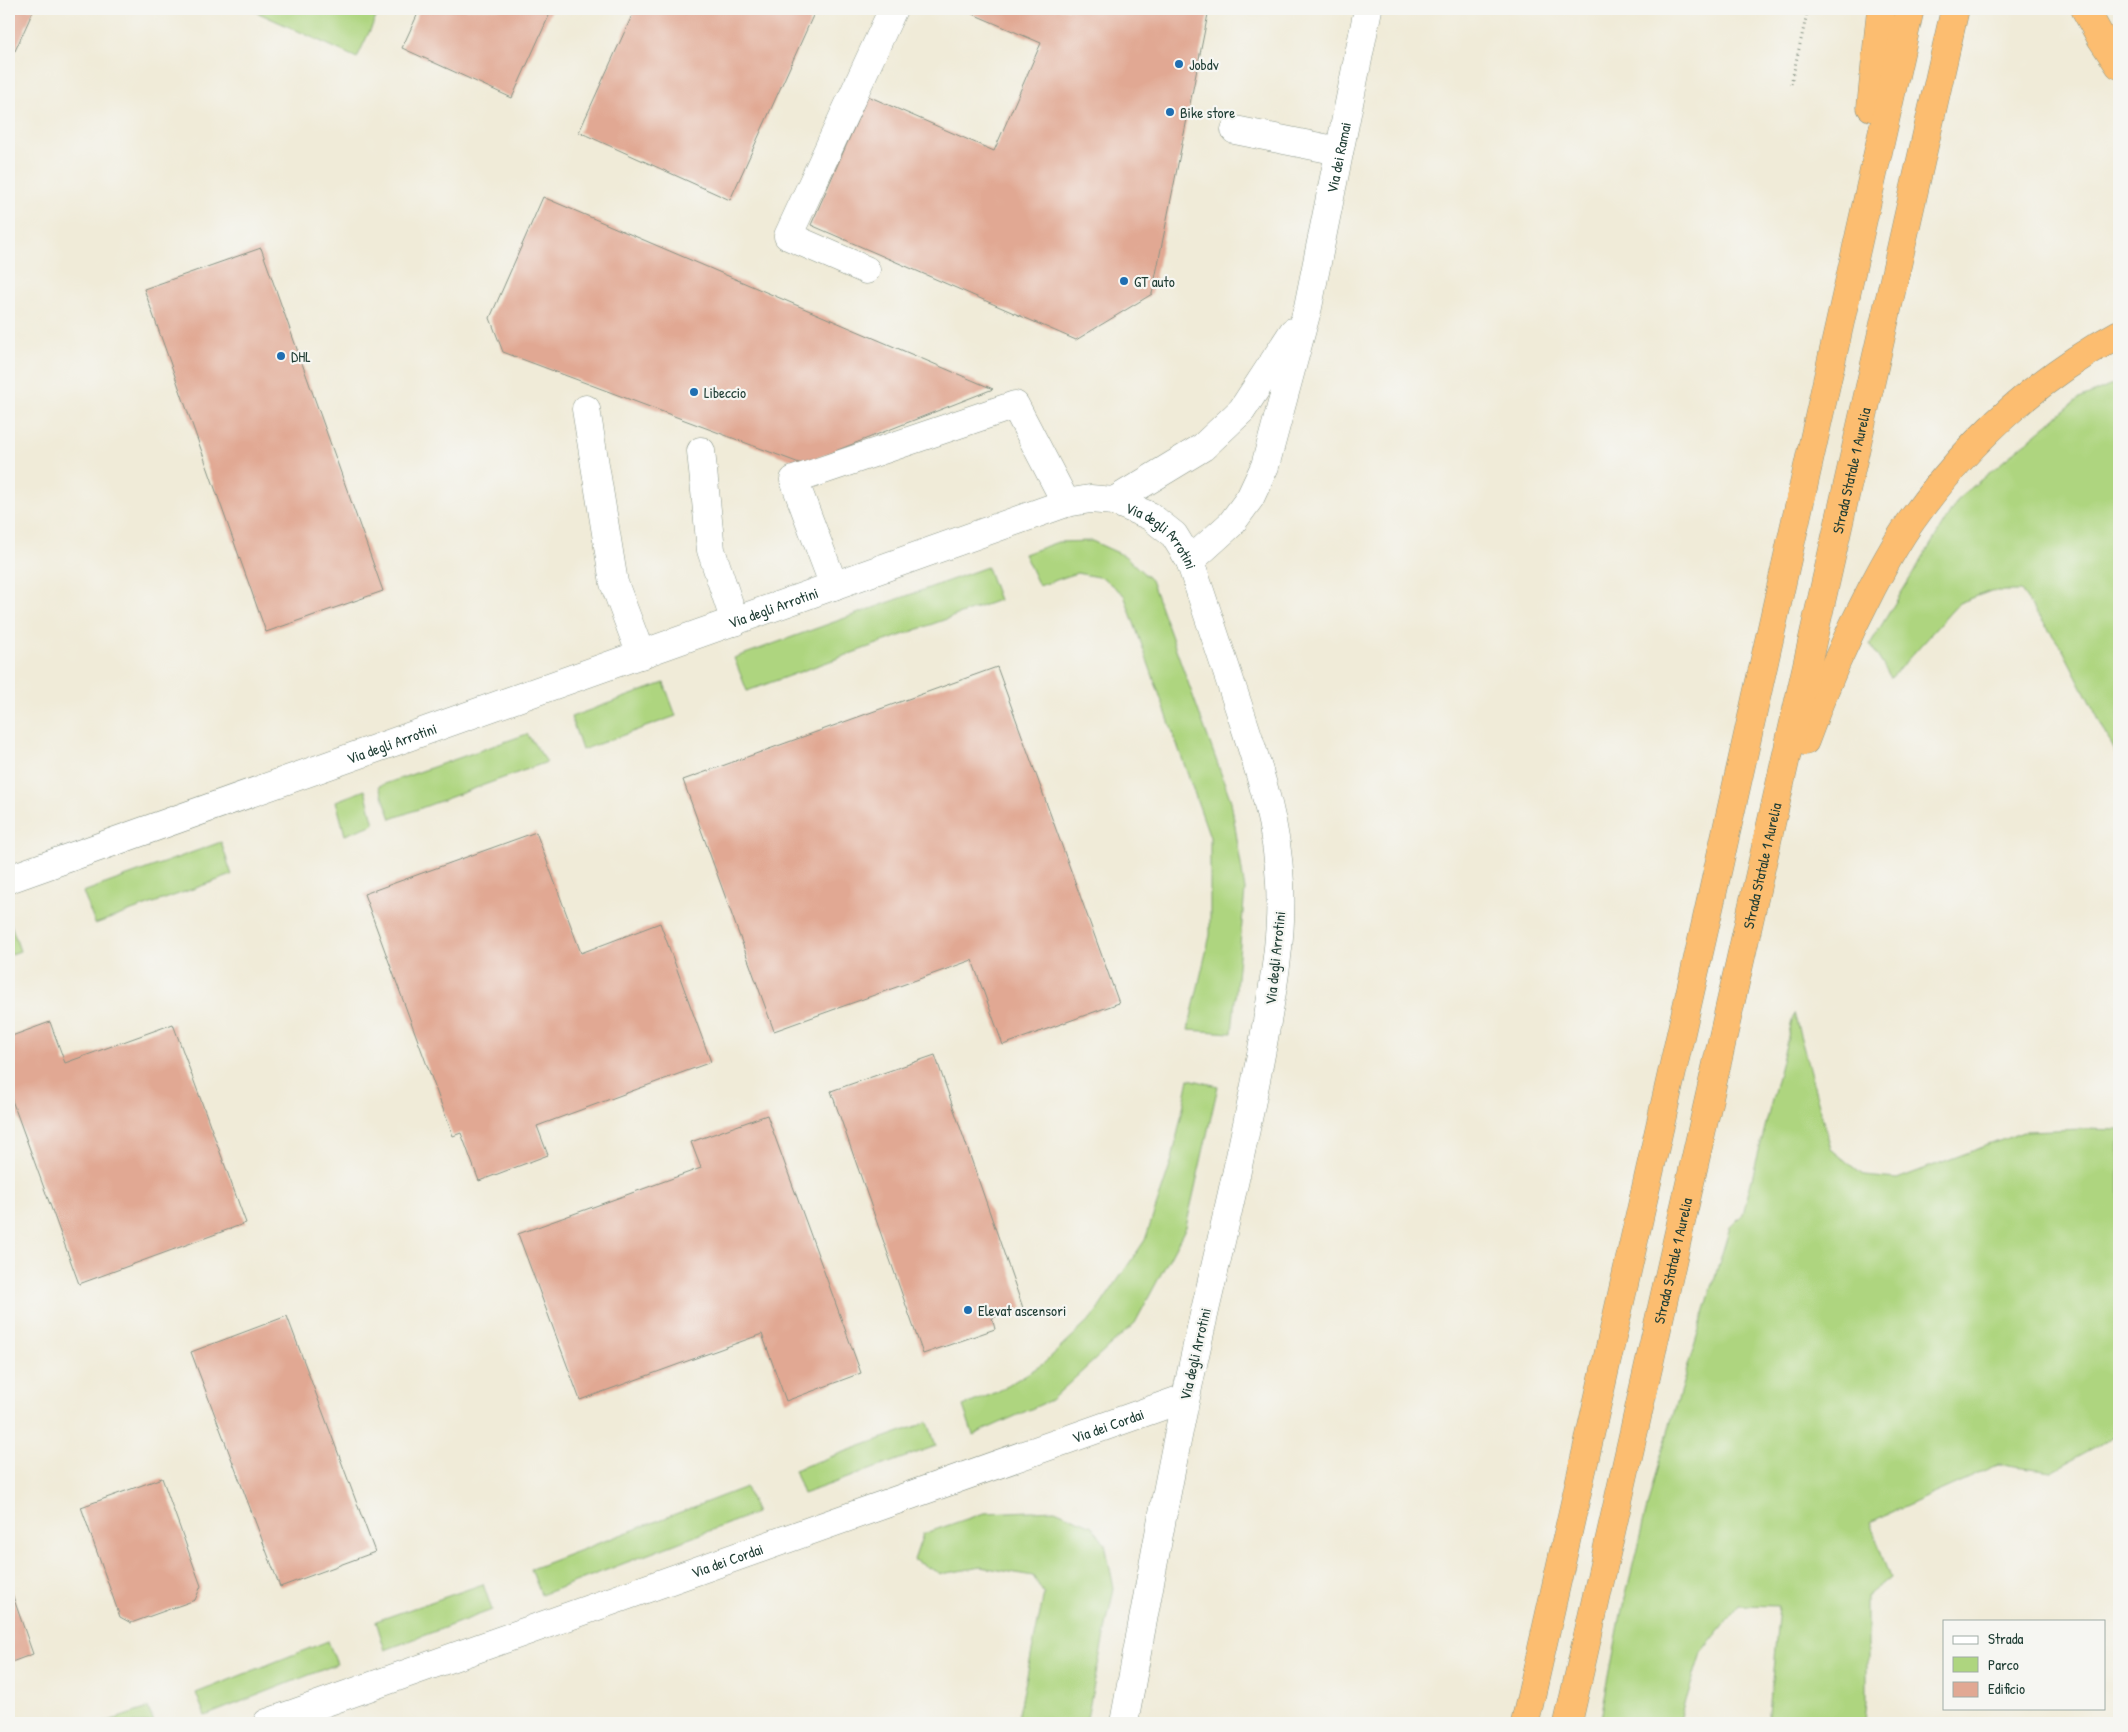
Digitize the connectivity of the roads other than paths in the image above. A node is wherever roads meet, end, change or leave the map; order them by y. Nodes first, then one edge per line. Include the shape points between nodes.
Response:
1 (893, 9) edge
2 (1368, 9) edge
3 (1881, 9) edge
4 (1910, 9) edge
5 (1955, 9) edge
6 (2086, 9) edge
7 (2119, 66) edge
8 (1235, 130) dead end
9 (1339, 151) junction
10 (1851, 267) junction
11 (866, 270) dead end
12 (1308, 307) junction
13 (2119, 334) edge
14 (586, 410) dead end
15 (701, 451) dead end
16 (1114, 501) junction
17 (1066, 503) junction
18 (1190, 560) junction
19 (834, 586) junction
20 (736, 622) junction
21 (641, 654) junction
22 (1768, 838) junction
23 (9, 879) edge
24 (1185, 1398) junction
25 (267, 1723) edge
26 (1124, 1723) edge
27 (1525, 1723) edge
28 (1568, 1723) edge

1 - 11 street via 788,236
2 - 9 street, Via dei Ramai
3 - 10 highway via 1877,66
4 - 10 highway
5 - 22 highway, Strada Statale 1 Aurelia
6 - 7 highway
8 - 9 street
9 - 12 street, Via dei Ramai
10 - 27 highway
12 - 16 street, Via dei Ramai via 1242,410 1203,447
12 - 18 street, Via dei Ramai via 1264,466 1250,498 1231,524
13 - 22 highway via 2053,375 2025,397 1969,450 1912,520 1876,581 1826,683
14 - 21 street via 614,583
15 - 20 street via 711,550
16 - 17 street, Via degli Arrotini via 1090,499
16 - 18 street, Via degli Arrotini via 1150,516 1174,535
17 - 19 street, Via degli Arrotini
17 - 19 street via 1015,404 794,480
18 - 24 street, Via degli Arrotini via 1268,800 1280,880 1281,918 1279,949 1249,1120
19 - 20 street, Via degli Arrotini
20 - 21 street, Via degli Arrotini
21 - 23 street, Via degli Arrotini
22 - 28 highway, Strada Statale 1 Aurelia
24 - 25 street, Via dei Cordai
24 - 26 street, Via degli Arrotini

